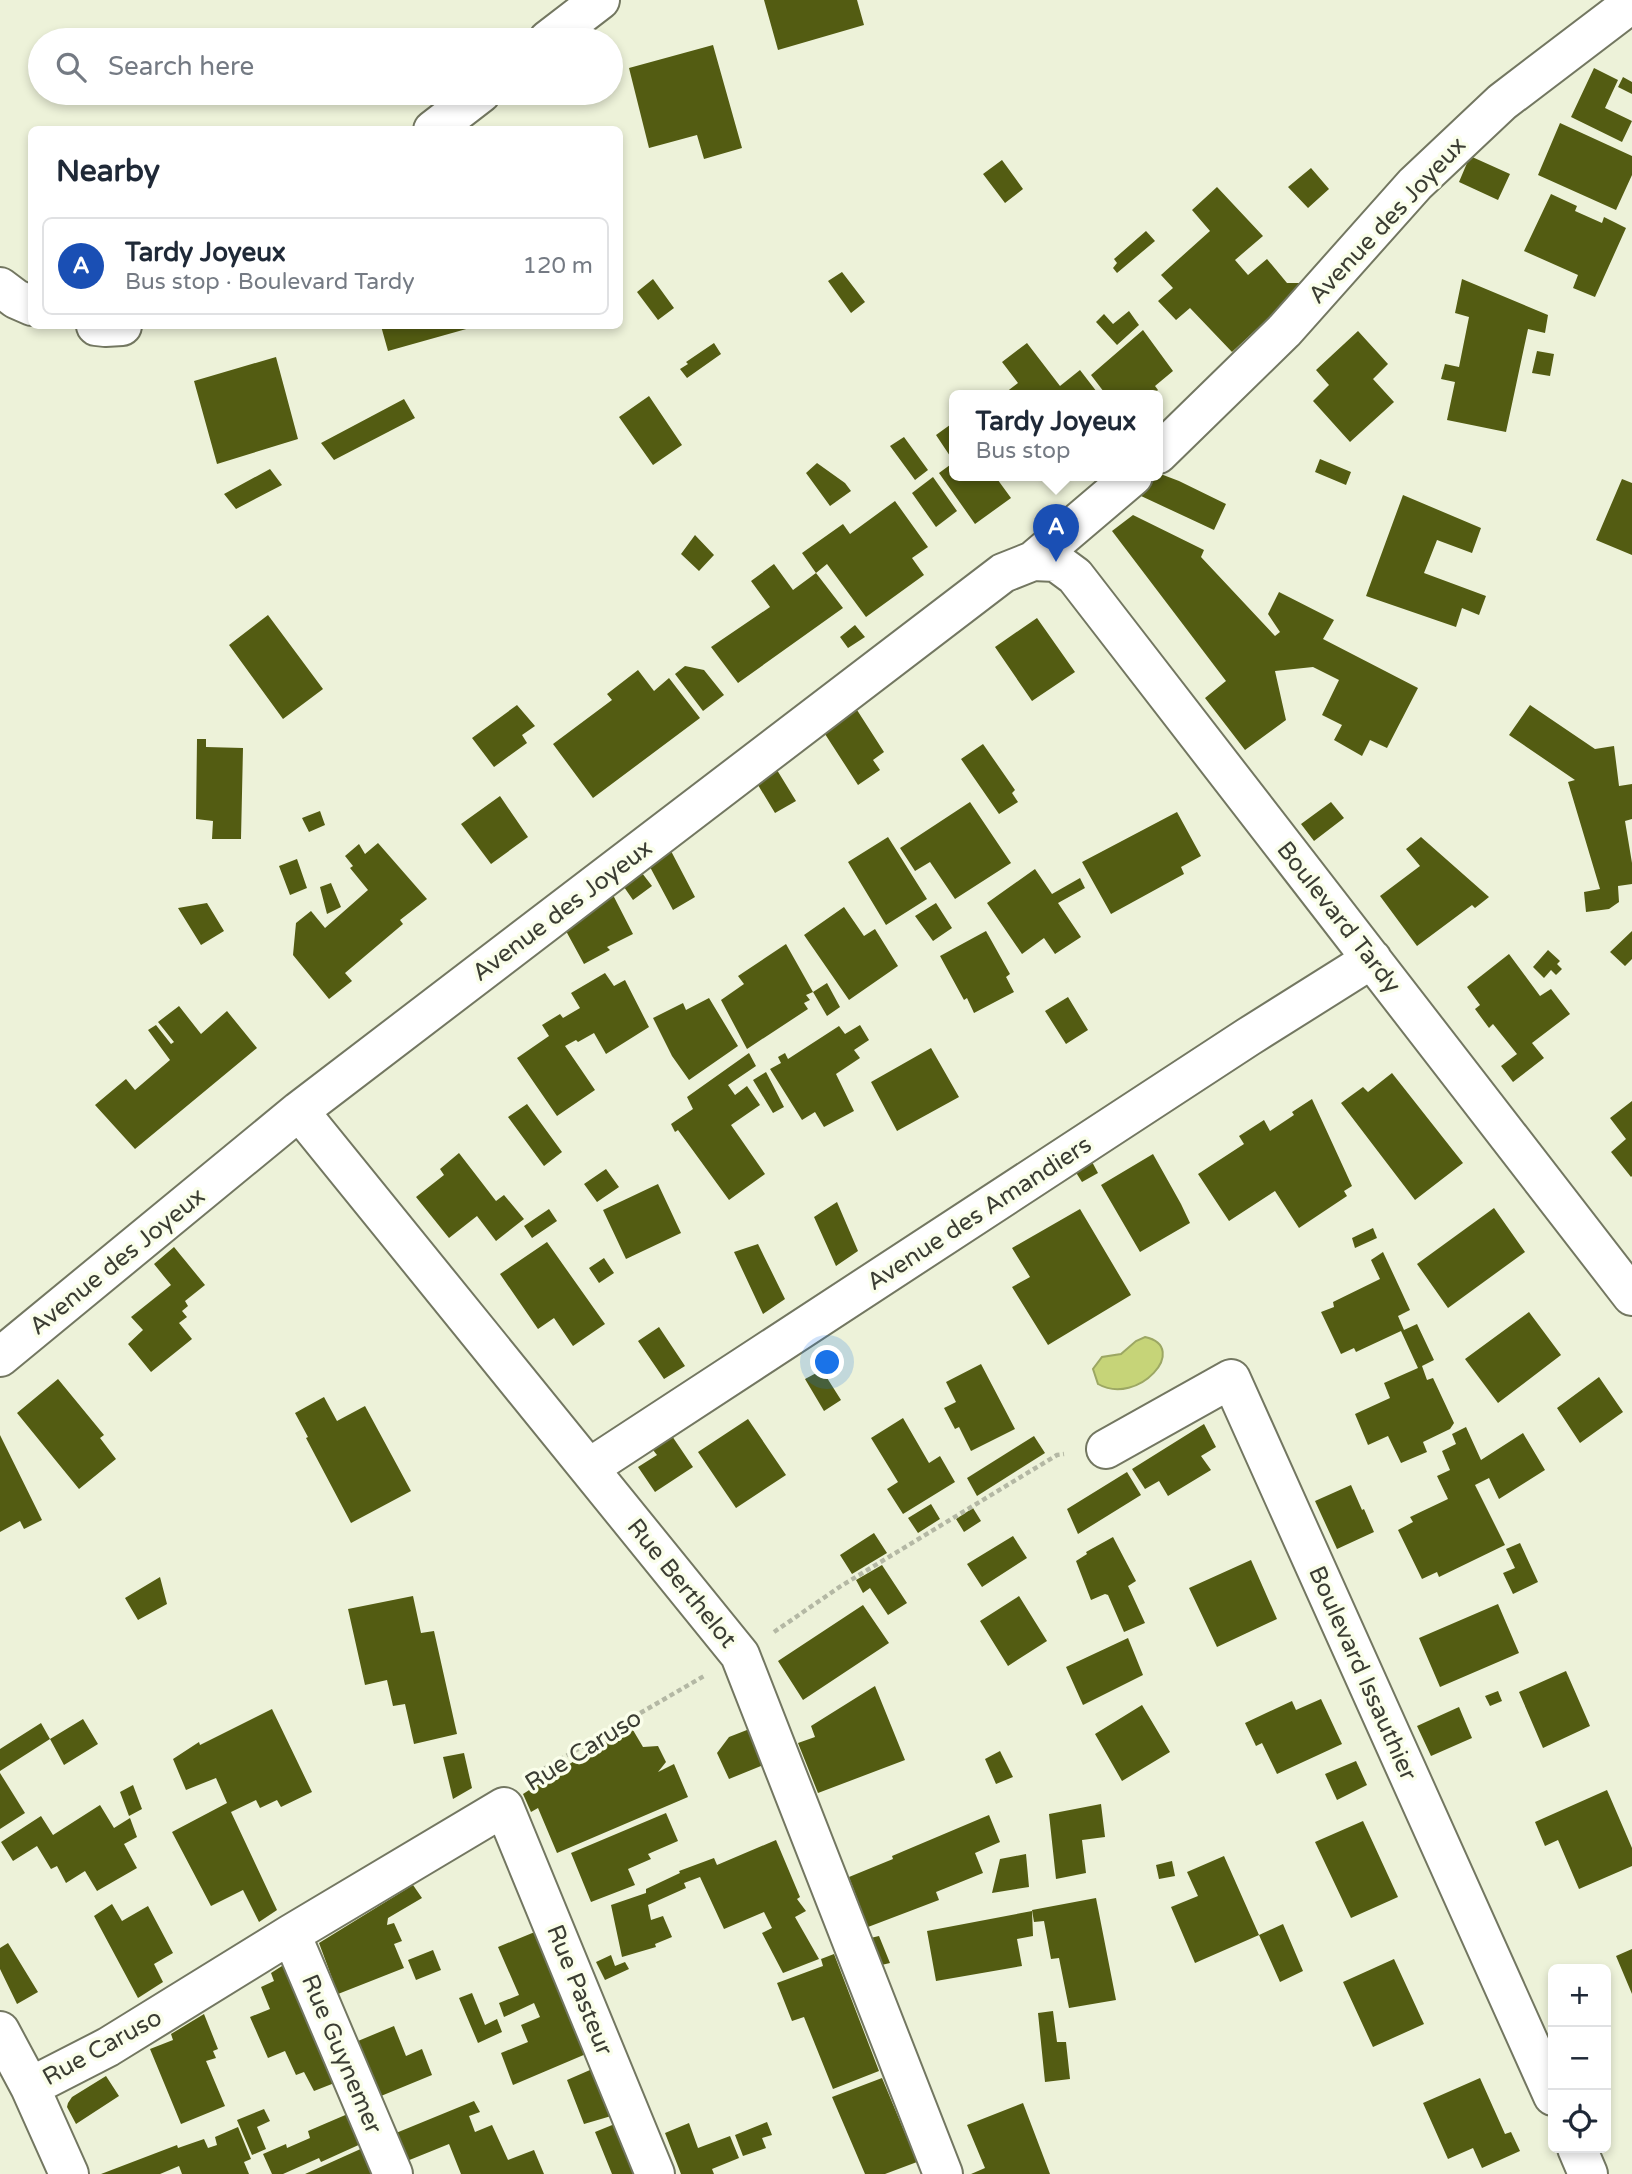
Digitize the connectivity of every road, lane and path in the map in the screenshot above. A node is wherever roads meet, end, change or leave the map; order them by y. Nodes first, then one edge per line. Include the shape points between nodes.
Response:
1 (600, 0) edge
2 (1632, 4) edge
3 (564, 28) edge
4 (465, 105) edge
5 (438, 126) edge
6 (0, 287) edge
7 (28, 304) edge
8 (1163, 448) edge
9 (1127, 481) edge
10 (1033, 561) junction
11 (1371, 959) junction
12 (299, 1111) junction
13 (1632, 1296) edge
14 (0, 1357) edge
15 (1106, 1449) joint
16 (589, 1468) junction
17 (740, 1655) junction
18 (505, 1807) junction
19 (291, 1934) junction
20 (0, 2031) edge
21 (30, 2087) junction
22 (1550, 2090) edge
23 (1579, 2153) edge
24 (69, 2174) edge
25 (393, 2174) edge
26 (655, 2174) edge
27 (943, 2174) edge
28 (1588, 2174) edge

1 - 3 street
2 - 8 street, Avenue des Joyeux via 1502,102 1415,184 1284,331
4 - 5 street
6 - 7 street
9 - 10 street, Avenue des Joyeux
10 - 11 street, Boulevard Tardy via 1056,562 1075,576
10 - 12 street, Avenue des Joyeux via 1003,573
11 - 13 street, Boulevard Tardy
11 - 16 street, Avenue des Amandiers
12 - 14 street, Avenue des Joyeux
12 - 16 street, Rue Berthelot
15 - 17 path, Rue Caruso via 1057,1455 841,1586
15 - 22 street, Boulevard Issauthier via 1231,1380
16 - 17 street, Rue Berthelot
17 - 18 path, Rue Caruso via 529,1778
17 - 27 street, Rue Berthelot
18 - 19 street, Rue Caruso
18 - 26 street, Rue Pasteur
19 - 21 street, Rue Caruso via 108,2047
19 - 25 street, Rue Guynemer
20 - 21 street
21 - 24 street
23 - 28 street

